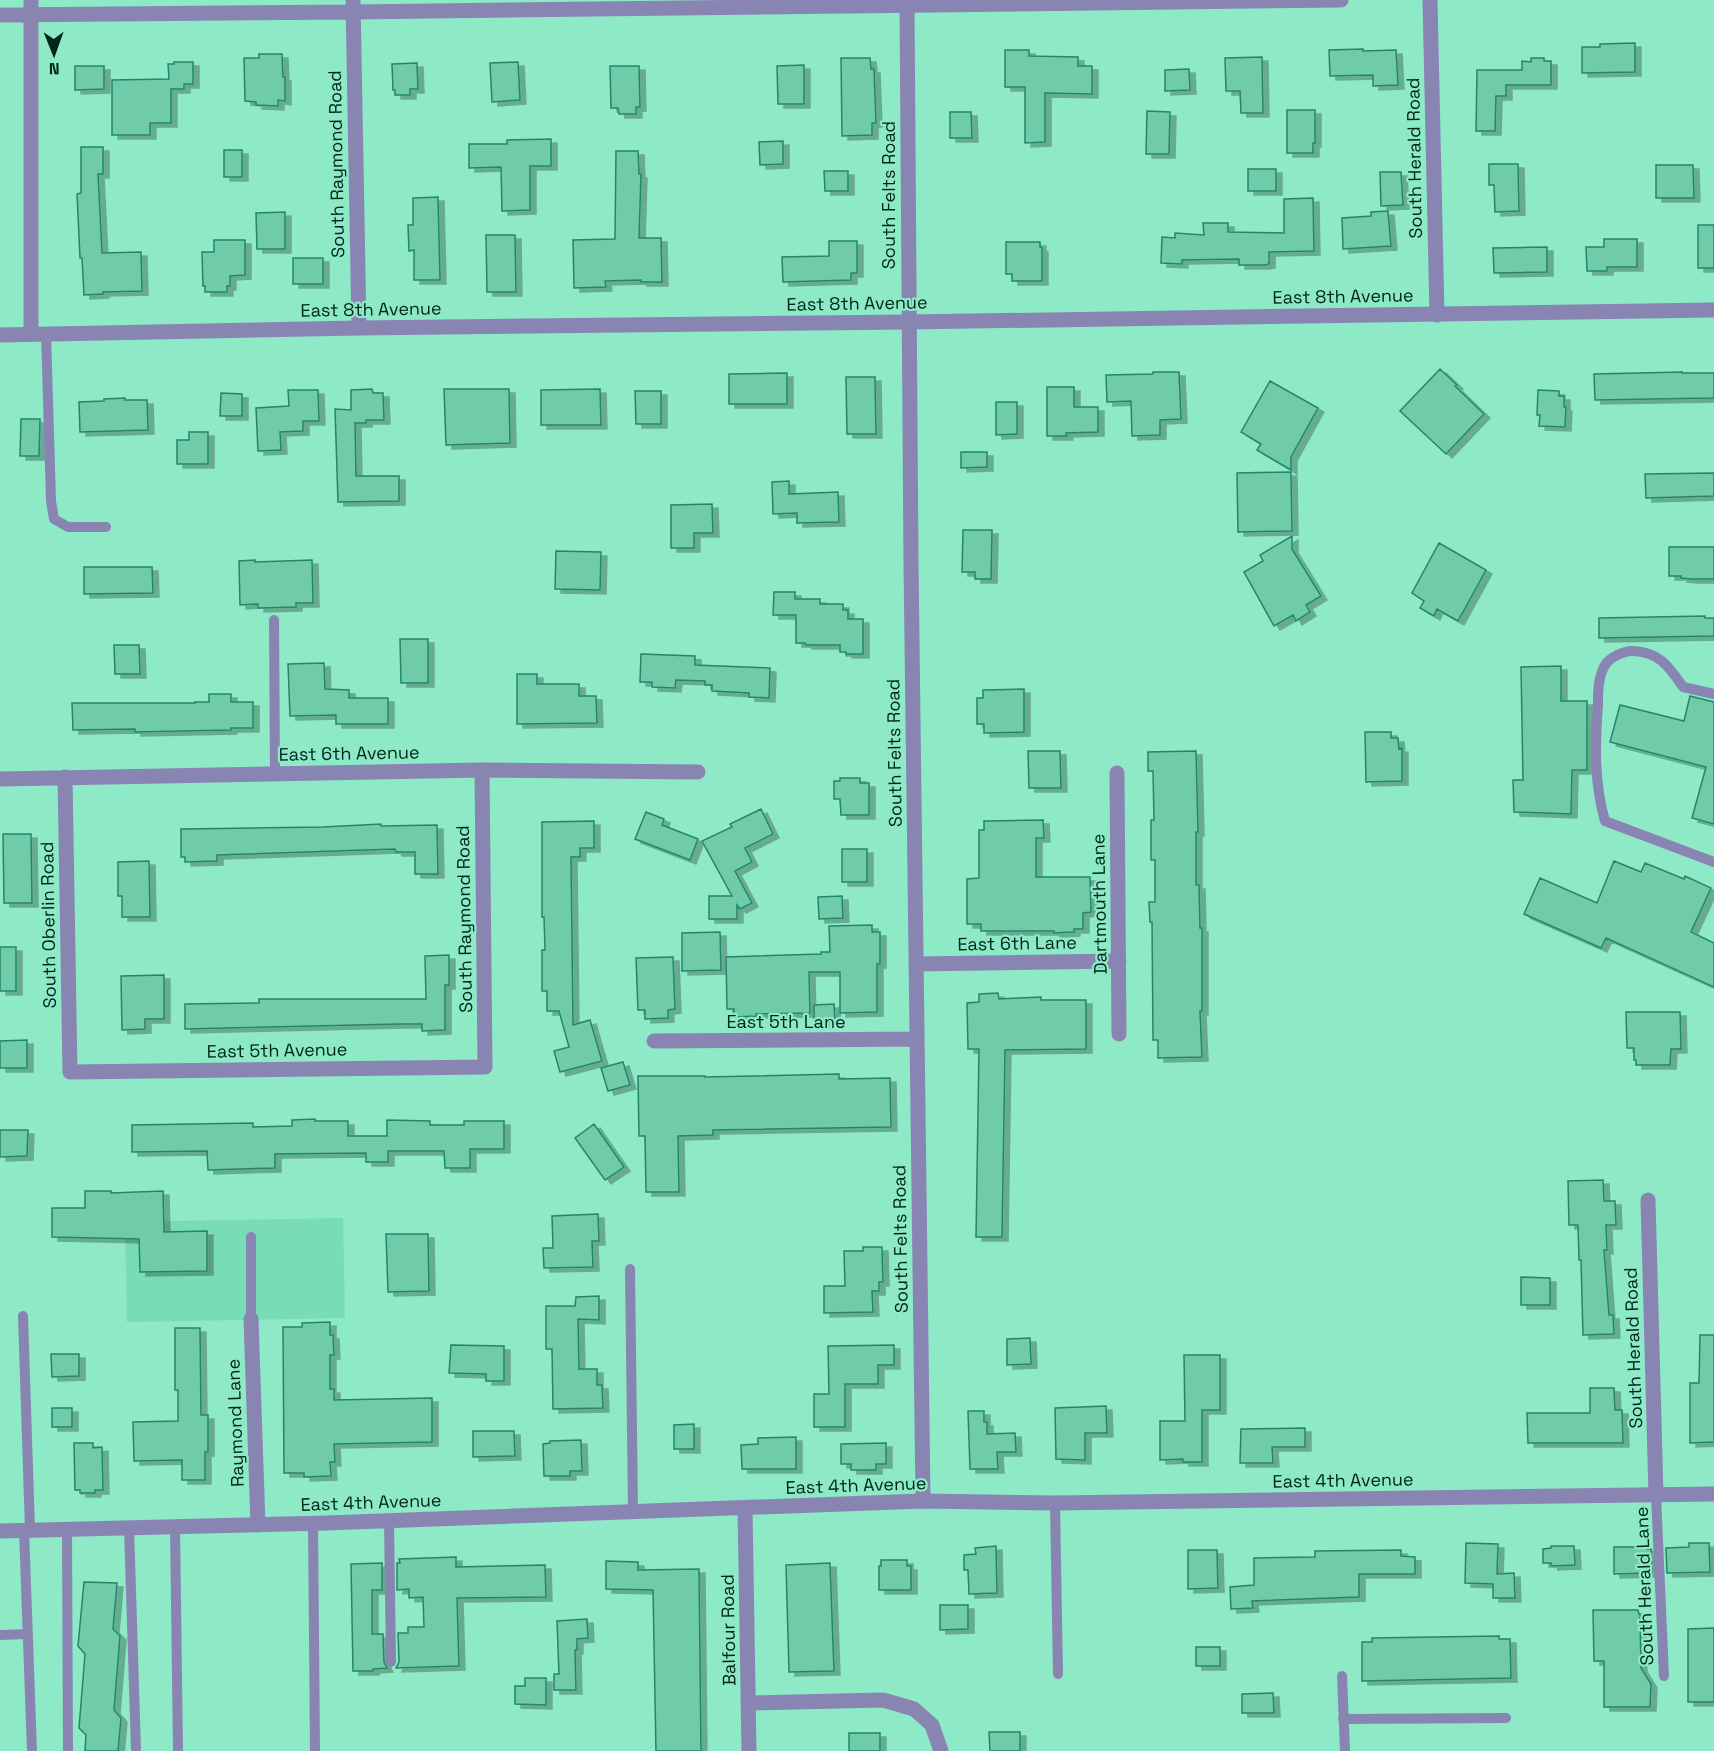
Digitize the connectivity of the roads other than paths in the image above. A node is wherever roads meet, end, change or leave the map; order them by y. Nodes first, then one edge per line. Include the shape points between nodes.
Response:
1 (1293, 0) edge
2 (1341, 0) edge
3 (1430, 0) edge
4 (958, 2) edge
5 (682, 4) edge
6 (907, 4) junction
7 (353, 6) edge
8 (31, 7) edge
9 (0, 15) edge
10 (1714, 310) edge
11 (1437, 315) junction
12 (908, 322) junction
13 (358, 328) junction
14 (46, 333) junction
15 (31, 334) junction
16 (0, 335) edge
17 (106, 527) dead end
18 (273, 620) dead end
19 (1714, 694) edge
20 (482, 770) junction
21 (698, 772) dead end
22 (1117, 773) dead end
23 (275, 774) junction
24 (65, 777) junction
25 (0, 778) edge
26 (1714, 862) edge
27 (1119, 961) junction
28 (916, 964) junction
29 (1119, 1034) dead end
30 (917, 1040) junction
31 (654, 1041) dead end
32 (485, 1067) joint
33 (70, 1072) joint
34 (1648, 1200) dead end
35 (251, 1238) dead end
36 (630, 1269) dead end
37 (23, 1316) dead end
38 (251, 1319) joint
39 (1714, 1494) edge
40 (1656, 1495) junction
41 (923, 1501) junction
42 (1055, 1503) junction
43 (746, 1508) junction
44 (633, 1512) junction
45 (389, 1521) junction
46 (313, 1523) junction
47 (258, 1525) junction
48 (175, 1526) junction
49 (129, 1527) junction
50 (27, 1530) junction
51 (67, 1530) junction
52 (0, 1531) edge
53 (27, 1634) junction
54 (0, 1635) edge
55 (391, 1662) dead end
56 (1058, 1674) dead end
57 (1342, 1676) dead end
58 (1664, 1676) dead end
59 (748, 1703) junction
60 (1506, 1718) dead end
61 (1343, 1719) junction
62 (32, 1751) edge
63 (68, 1751) edge
64 (136, 1751) edge
65 (178, 1751) edge
66 (315, 1751) edge
67 (749, 1751) edge
68 (941, 1751) edge
69 (1345, 1751) edge

1 - 2 street
1 - 4 street
3 - 11 street, South Herald Road
4 - 6 street
5 - 6 street
5 - 7 street
6 - 12 street, South Felts Road
7 - 8 street
7 - 13 street, South Raymond Road
8 - 9 street
8 - 15 street
10 - 11 street, East 8th Avenue
11 - 12 street, East 8th Avenue
12 - 13 street, East 8th Avenue
12 - 28 street, South Felts Road
13 - 14 street, East 8th Avenue
14 - 15 street, East 8th Avenue
14 - 17 lane via 54,519 68,526
15 - 16 street, East 8th Avenue
18 - 23 lane
19 - 26 lane via 1683,687 1668,665 1650,653 1630,650 1615,657 1606,663 1599,679 1595,752 1605,821
20 - 21 street, East 6th Avenue
20 - 23 street, East 6th Avenue
20 - 32 street, South Raymond Road
22 - 27 street, Dartmouth Lane
23 - 24 street, East 6th Avenue
24 - 25 street, East 6th Avenue
24 - 33 street, South Oberlin Road
27 - 28 street, East 6th Lane
27 - 29 street, Dartmouth Lane
28 - 30 street, South Felts Road
30 - 31 street, East 5th Lane
30 - 41 street, South Felts Road
32 - 33 street, East 5th Avenue
34 - 40 street, South Herald Road
35 - 38 lane
36 - 44 lane
37 - 50 lane
38 - 47 street, Raymond Lane
39 - 40 street, East 4th Avenue
40 - 42 street, East 4th Avenue
40 - 58 lane, South Herald Lane
41 - 42 street, East 4th Avenue
41 - 43 street, East 4th Avenue
42 - 56 lane
43 - 44 street, East 4th Avenue
43 - 59 street, Balfour Road
44 - 45 street, East 4th Avenue
45 - 46 street, East 4th Avenue
45 - 55 lane
46 - 47 street, East 4th Avenue
46 - 66 lane
47 - 48 street, East 4th Avenue
48 - 49 street, East 4th Avenue
48 - 65 lane
49 - 51 street, East 4th Avenue
49 - 64 lane
50 - 51 street, East 4th Avenue
50 - 52 street, East 4th Avenue
50 - 53 lane
51 - 63 lane
53 - 54 lane
53 - 62 lane
57 - 61 lane
59 - 67 street, Balfour Road
59 - 68 street via 883,1700 914,1709 932,1725
60 - 61 lane
61 - 69 lane

